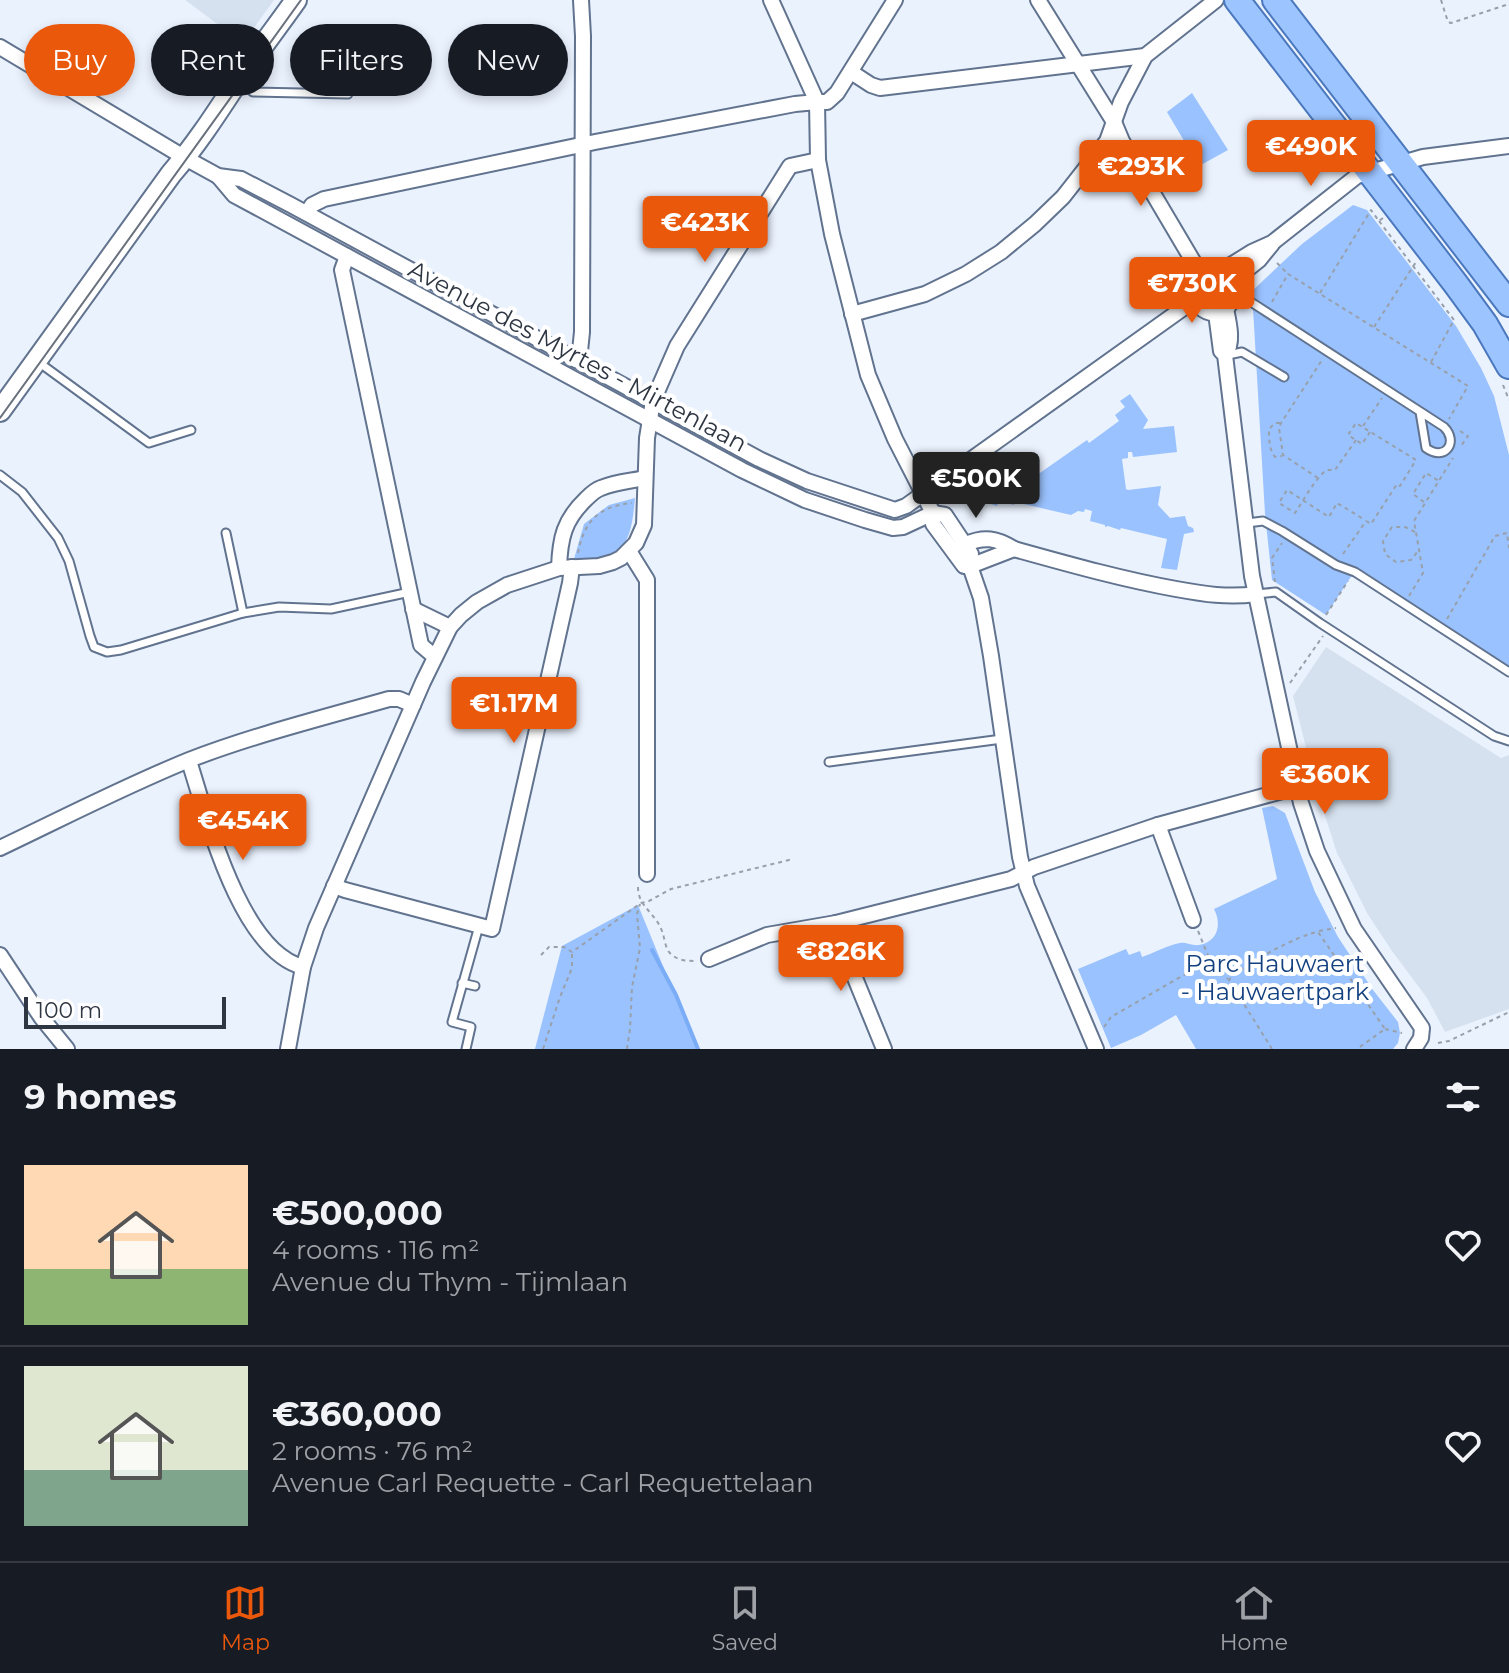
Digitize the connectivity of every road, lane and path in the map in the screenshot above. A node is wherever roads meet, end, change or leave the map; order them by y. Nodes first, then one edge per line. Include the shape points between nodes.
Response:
1 (296, 0) edge
2 (581, 0) edge
3 (771, 0) edge
4 (895, 0) edge
5 (1038, 0) edge
6 (1216, 0) edge
7 (1237, 0) edge
8 (1275, 0) edge
9 (1441, 0) edge
10 (1509, 4) edge
11 (274, 31) edge
12 (0, 47) edge
13 (1145, 56) junction
14 (1080, 65) junction
15 (851, 72) junction
16 (229, 96) edge
17 (817, 102) junction
18 (1114, 122) junction
19 (583, 145) junction
20 (1509, 146) edge
21 (181, 156) junction
22 (818, 160) junction
23 (1401, 163) junction
24 (1369, 172) junction
25 (218, 176) junction
26 (1371, 210) dead end
27 (307, 213) junction
28 (1379, 221) dead end
29 (1272, 243) junction
30 (347, 256) junction
31 (1421, 259) dead end
32 (1277, 263) dead end
33 (1412, 265) junction
34 (1288, 274) junction
35 (1221, 275) junction
36 (1203, 278) junction
37 (1319, 294) junction
38 (1196, 299) junction
39 (1227, 302) junction
40 (1509, 304) edge
41 (1266, 312) junction
42 (852, 314) junction
43 (1374, 328) junction
44 (1327, 352) junction
45 (1225, 355) junction
46 (36, 360) junction
47 (576, 360) junction
48 (1431, 363) junction
49 (1509, 366) edge
50 (1284, 377) dead end
51 (1387, 390) junction
52 (4, 397) edge
53 (653, 401) junction
54 (1420, 412) junction
55 (649, 420) junction
56 (1281, 423) junction
57 (1446, 424) junction
58 (1363, 427) junction
59 (191, 430) dead end
60 (1370, 432) junction
61 (1356, 440) junction
62 (1461, 447) dead end
63 (1283, 455) junction
64 (1453, 458) dead end
65 (0, 475) edge
66 (645, 478) junction
67 (1318, 478) junction
68 (1439, 481) junction
69 (923, 493) junction
70 (1303, 500) junction
71 (645, 503) junction
72 (1425, 503) junction
73 (933, 513) junction
74 (1366, 521) junction
75 (1247, 523) junction
76 (1416, 532) junction
77 (226, 533) dead end
78 (1288, 535) junction
79 (966, 544) junction
80 (1509, 548) edge
81 (1014, 549) junction
82 (1419, 550) junction
83 (629, 551) junction
84 (965, 563) junction
85 (569, 565) junction
86 (1336, 565) junction
87 (1355, 572) junction
88 (1275, 582) dead end
89 (410, 592) junction
90 (1256, 594) junction
91 (1404, 604) junction
92 (413, 609) junction
93 (243, 613) junction
94 (1320, 623) junction
95 (450, 627) junction
96 (1329, 628) junction
97 (1441, 628) junction
98 (435, 657) junction
99 (1509, 672) edge
100 (1289, 683) dead end
101 (413, 705) junction
102 (1002, 739) junction
103 (1509, 741) edge
104 (189, 761) junction
105 (829, 762) dead end
106 (1297, 787) junction
107 (1158, 825) junction
108 (0, 848) edge
109 (793, 859) dead end
110 (1023, 873) junction
111 (647, 874) joint
112 (334, 886) junction
113 (641, 903) junction
114 (1193, 920) dead end
115 (836, 923) junction
116 (485, 927) junction
117 (1338, 927) dead end
118 (1318, 932) junction
119 (1203, 943) dead end
120 (572, 952) junction
121 (0, 955) edge
122 (541, 955) dead end
123 (709, 959) joint
124 (1210, 960) junction
125 (303, 967) junction
126 (1229, 980) junction
127 (462, 983) junction
128 (475, 986) dead end
129 (1509, 1012) edge
130 (1100, 1029) dead end
131 (1385, 1029) junction
132 (1402, 1033) dead end
133 (1438, 1043) dead end
134 (67, 1049) edge
135 (288, 1049) edge
136 (466, 1049) edge
137 (543, 1049) edge
138 (627, 1049) edge
139 (884, 1049) edge
140 (1096, 1049) edge
141 (1272, 1049) edge
142 (1357, 1049) edge
143 (1414, 1049) edge

1 - 11 main road
2 - 19 street
3 - 17 street
4 - 15 street
5 - 14 street
6 - 13 street
7 - 24 main road
8 - 23 main road
9 - 10 path via 1451,23
12 - 21 street, Avenue des Myrtes - Mirtenlaan
13 - 14 street
13 - 18 street
14 - 15 street via 880,88
14 - 18 street
15 - 17 street via 827,102
16 - 21 main road
17 - 19 street
17 - 22 street
18 - 36 street
18 - 42 street via 1107,141 1063,197 1001,252 925,294
19 - 27 street via 324,199
19 - 47 street via 582,332
20 - 23 street
21 - 25 street, Avenue des Myrtes - Mirtenlaan
21 - 46 main road
22 - 42 street
22 - 53 street via 790,166 677,346
23 - 24 street
23 - 40 main road
24 - 29 street
24 - 49 main road via 1485,324
25 - 27 street, Avenue des Myrtes - Mirtenlaan via 241,179
25 - 30 street, Avenue des Myrtes - Mirtenlaan via 234,195
26 - 37 path
27 - 47 street, Avenue des Myrtes - Mirtenlaan
28 - 33 path
29 - 35 street
29 - 39 street via 1239,276
30 - 55 street, Avenue des Myrtes - Mirtenlaan
30 - 89 street via 342,270
31 - 33 path
32 - 34 path
33 - 43 path
33 - 48 path via 1454,320
34 - 37 path
34 - 41 path
35 - 36 street
35 - 39 street via 1226,278
36 - 38 street
37 - 43 path
38 - 39 street via 1203,309
38 - 69 street, Avenue des Myrtes - Mirtenlaan
39 - 41 lane via 1251,302
39 - 45 street via 1230,348
41 - 44 lane
42 - 69 street via 879,404
43 - 48 path
44 - 51 lane
44 - 56 path
45 - 50 lane via 1242,352
45 - 75 street
46 - 52 main road
46 - 59 lane via 149,443
47 - 53 street, Avenue des Myrtes - Mirtenlaan
48 - 57 path via 1468,386
51 - 54 lane
51 - 58 path
53 - 55 street
53 - 69 street, Avenue des Myrtes - Mirtenlaan via 786,472 851,497 895,510
54 - 57 lane
54 - 57 lane via 1431,452 1450,445
55 - 66 street
55 - 73 street, Avenue des Myrtes - Mirtenlaan via 778,488 844,514 893,528
56 - 63 path
56 - 63 path via 1272,425 1269,438 1275,457
57 - 62 path via 1468,436
58 - 60 path
58 - 61 path via 1356,423 1348,435
60 - 61 path via 1362,444
60 - 74 path via 1416,460 1371,524
61 - 67 path via 1335,470
63 - 67 path
64 - 68 path
65 - 93 lane via 22,492 58,538 94,647 121,650
66 - 71 street
66 - 85 street via 597,489 581,504 564,528 559,550
67 - 70 path
68 - 72 path
68 - 72 path via 1426,473 1413,494
69 - 73 street
70 - 70 path via 1287,490 1279,503 1295,513
70 - 74 path via 1329,517 1337,503
71 - 83 street via 644,525
71 - 85 path via 600,512 584,530
72 - 76 path via 1414,521
73 - 79 street via 945,515
73 - 84 street via 933,524
74 - 86 path
75 - 78 lane via 1263,521
75 - 90 street
76 - 82 path
76 - 82 path via 1392,527 1383,541 1385,554 1396,562 1411,560
77 - 93 lane
78 - 86 lane
78 - 88 path via 1272,558
79 - 81 street via 984,537
79 - 84 street
80 - 97 path via 1507,533 1495,536
81 - 84 street
81 - 90 street via 1141,583 1221,597
82 - 91 path via 1423,573
83 - 85 street via 599,566
83 - 111 street via 647,580
84 - 102 street via 981,598
85 - 95 street via 491,593
85 - 116 street via 570,583
86 - 87 lane
87 - 91 lane
87 - 94 path
89 - 92 street
89 - 93 lane via 331,609 279,607
90 - 94 lane via 1276,592
90 - 106 street
91 - 97 lane
92 - 95 street
92 - 98 street via 421,645
94 - 96 lane
95 - 98 street
96 - 100 path
96 - 103 lane
97 - 99 lane
98 - 101 street
101 - 104 street via 389,699
101 - 112 street
102 - 105 lane
102 - 110 street
104 - 108 street
104 - 125 street via 234,893 263,938 282,958
106 - 107 street
106 - 143 street via 1317,851 1354,929 1422,1028
107 - 110 street
107 - 114 street
109 - 113 path via 671,889
110 - 115 street
110 - 140 street
111 - 113 path via 638,881
112 - 116 street
112 - 125 street
113 - 120 path
113 - 123 path via 661,928 671,955 695,962
113 - 138 path
115 - 123 street via 767,935
115 - 139 street
116 - 127 lane
117 - 118 path
118 - 126 path via 1304,934
118 - 131 path
119 - 124 path
120 - 122 path via 549,947
120 - 137 path via 572,968
121 - 134 street
124 - 126 path
124 - 130 path via 1111,1017
125 - 135 street
126 - 141 path
127 - 128 lane
127 - 136 lane via 452,1022 471,1027
129 - 133 path
131 - 132 path
131 - 142 path

